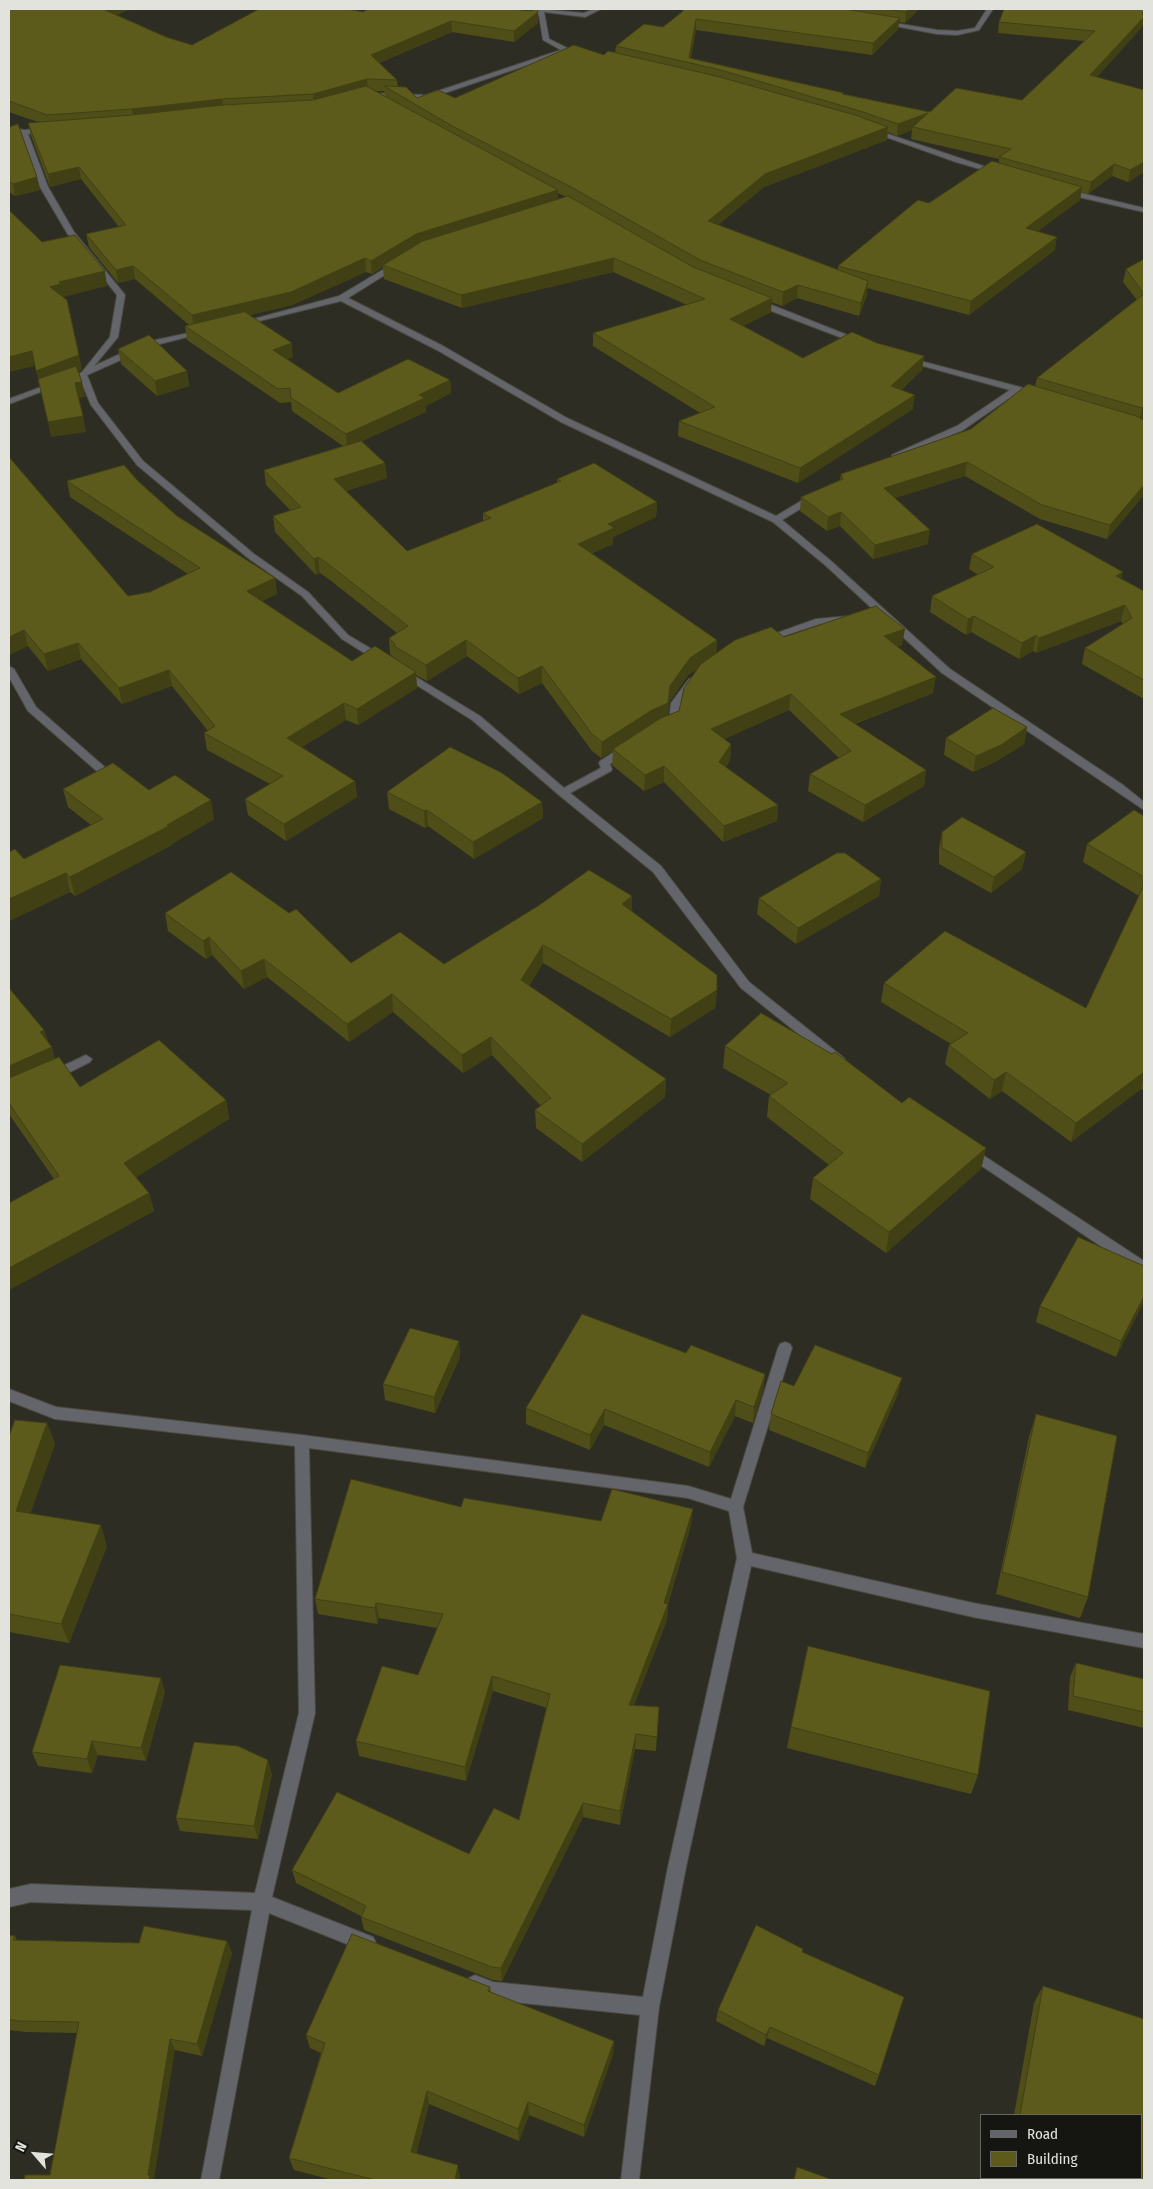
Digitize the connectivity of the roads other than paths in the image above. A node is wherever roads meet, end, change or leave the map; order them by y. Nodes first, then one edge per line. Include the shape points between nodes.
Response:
1 (598, 9) edge
2 (990, 9) edge
3 (541, 10) edge
4 (531, 18) edge
5 (870, 21) edge
6 (567, 50) junction
7 (577, 52) edge
8 (368, 94) junction
9 (359, 97) edge
10 (385, 104) edge
11 (865, 128) edge
12 (9, 129) edge
13 (52, 130) edge
14 (24, 132) junction
15 (1006, 174) edge
16 (1054, 188) edge
17 (1144, 210) edge
18 (405, 260) edge
19 (342, 298) junction
20 (749, 299) edge
21 (231, 326) edge
22 (213, 330) edge
23 (873, 347) edge
24 (900, 356) edge
25 (83, 375) junction
26 (1017, 389) junction
27 (1044, 398) edge
28 (9, 402) edge
29 (887, 460) edge
30 (823, 492) edge
31 (776, 520) junction
32 (857, 618) edge
33 (753, 644) edge
34 (9, 669) edge
35 (702, 672) edge
36 (656, 730) edge
37 (634, 744) edge
38 (111, 778) edge
39 (564, 793) junction
40 (1144, 807) edge
41 (86, 1059) dead end
42 (853, 1071) edge
43 (42, 1081) edge
44 (958, 1143) edge
45 (1144, 1268) edge
46 (785, 1348) dead end
47 (9, 1395) edge
48 (302, 1441) junction
49 (736, 1507) junction
50 (744, 1558) junction
51 (1144, 1640) edge
52 (9, 1898) edge
53 (262, 1902) junction
54 (382, 1948) edge
55 (456, 1976) edge
56 (650, 2007) junction
57 (210, 2180) edge
58 (630, 2180) edge

1 - 3 street via 585,15
2 - 5 street via 977,29 951,34
3 - 4 street
3 - 6 street via 546,40
6 - 7 street
6 - 8 street via 427,97
8 - 9 street
8 - 10 street
11 - 15 street via 958,161
12 - 14 street
13 - 14 street
14 - 25 street via 44,187 71,233 122,294 114,338
16 - 17 street
18 - 19 street
19 - 21 street
19 - 31 street via 440,348 564,420
20 - 23 street
22 - 25 street via 149,344
24 - 26 street
25 - 28 street
25 - 39 street via 94,403 140,463 251,556 305,594 345,637 476,718
26 - 27 street
26 - 29 street via 960,428
30 - 31 street
31 - 40 street via 946,671
32 - 33 street via 819,621
34 - 38 street via 32,709
35 - 36 street via 676,703 674,723
37 - 39 street via 604,763 607,769
39 - 42 street via 657,869 745,984
41 - 43 street
44 - 45 street
46 - 49 street
47 - 48 street via 55,1413
48 - 49 street via 688,1492
48 - 53 street via 307,1713
49 - 50 street
50 - 51 street via 973,1610
50 - 56 street
52 - 53 street via 30,1893
53 - 54 street
53 - 57 street
55 - 56 street via 493,1991
56 - 58 street

